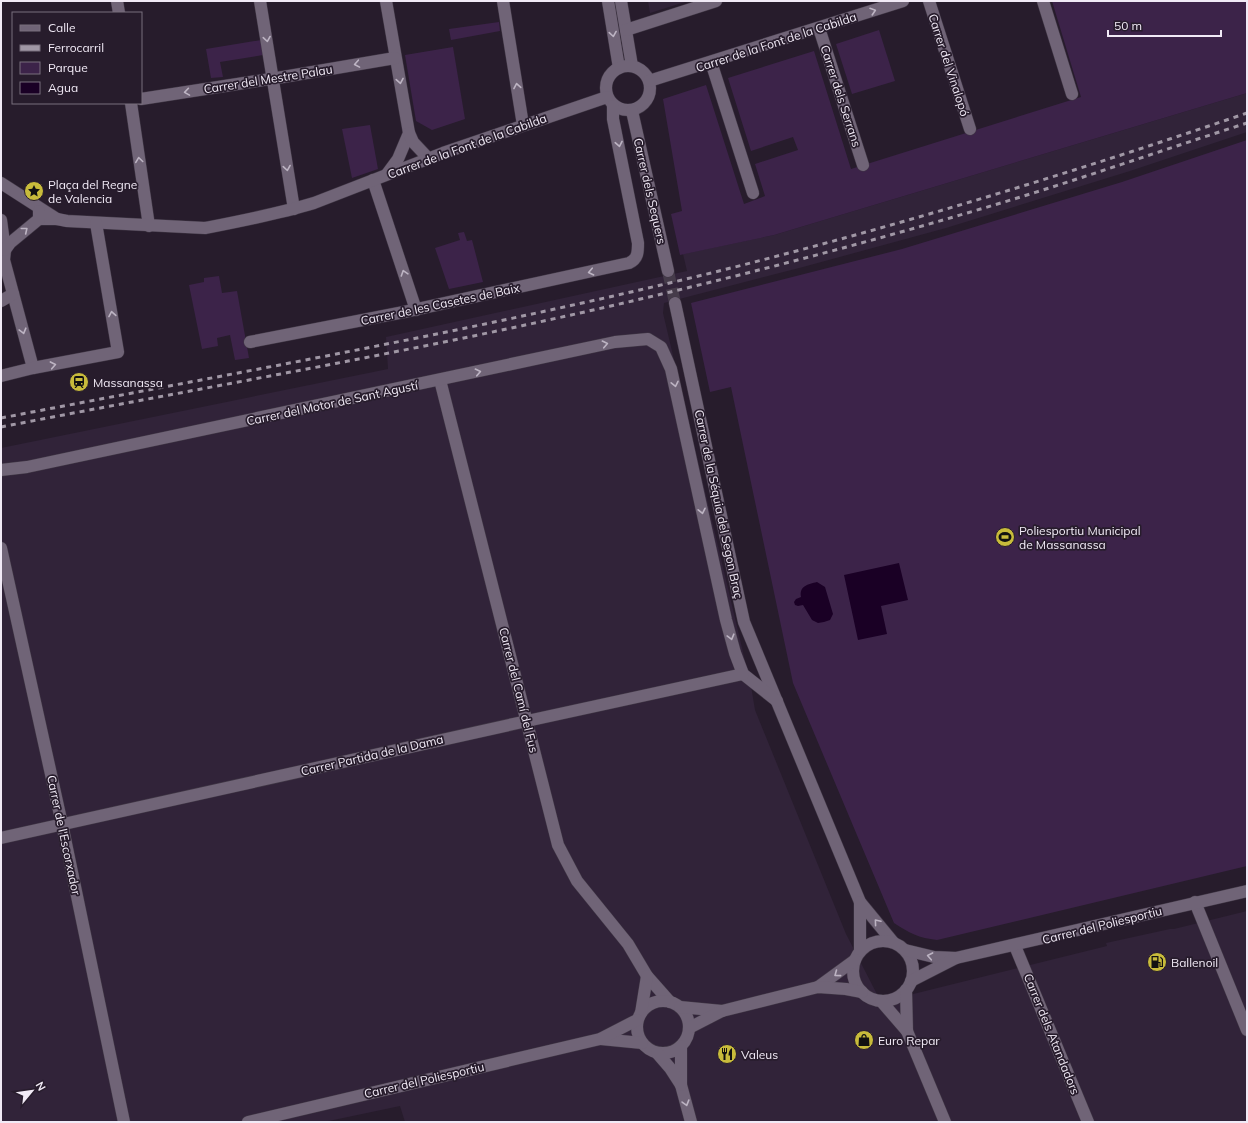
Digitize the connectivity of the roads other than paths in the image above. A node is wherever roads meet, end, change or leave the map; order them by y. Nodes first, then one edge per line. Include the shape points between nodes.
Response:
1 (117, 1) edge
2 (260, 1) edge
3 (386, 1) edge
4 (502, 1) edge
5 (608, 1) edge
6 (621, 1) edge
7 (716, 1) edge
8 (903, 1) edge
9 (929, 1) edge
10 (1042, 1) edge
11 (118, 12) edge
12 (819, 28) junction
13 (626, 30) junction
14 (396, 58) junction
15 (711, 62) junction
16 (632, 66) junction
17 (619, 68) junction
18 (273, 78) junction
19 (649, 81) junction
20 (1072, 94) dead end
21 (142, 99) edge
22 (610, 102) junction
23 (131, 104) edge
24 (632, 111) junction
25 (524, 125) junction
26 (970, 129) dead end
27 (409, 133) junction
28 (428, 158) junction
29 (862, 165) dead end
30 (387, 175) junction
31 (373, 180) junction
32 (1, 183) edge
33 (754, 193) dead end
34 (294, 209) junction
35 (39, 213) junction
36 (1, 220) edge
37 (96, 223) junction
38 (149, 226) junction
39 (4, 250) junction
40 (629, 263) joint
41 (668, 270) tunnel mouth
42 (13, 294) junction
43 (1, 301) edge
44 (675, 303) tunnel mouth
45 (416, 310) junction
46 (250, 342) dead end
47 (661, 347) joint
48 (33, 368) junction
49 (1, 376) edge
50 (440, 380) junction
51 (1, 470) edge
52 (1, 548) edge
53 (743, 674) junction
54 (777, 701) junction
55 (527, 721) junction
56 (62, 824) junction
57 (1, 838) edge
58 (1247, 891) edge
59 (860, 902) junction
60 (1195, 902) junction
61 (893, 942) junction
62 (1015, 946) junction
63 (905, 950) junction
64 (857, 955) junction
65 (956, 958) junction
66 (647, 976) junction
67 (909, 985) junction
68 (818, 987) junction
69 (862, 992) junction
70 (881, 1001) junction
71 (675, 1005) junction
72 (722, 1011) junction
73 (639, 1016) junction
74 (689, 1028) junction
75 (1247, 1030) edge
76 (907, 1031) junction
77 (600, 1039) junction
78 (642, 1043) junction
79 (681, 1046) junction
80 (657, 1053) junction
81 (681, 1085) junction
82 (124, 1122) edge
83 (248, 1122) edge
84 (691, 1122) edge
85 (945, 1122) edge
86 (1088, 1122) edge

1 - 11 street
2 -> 18 street
3 - 14 street
25 -> 4 street
5 -> 17 street
6 - 13 street
7 - 13 street
12 -> 8 street, Carrer de la Font de la Cabilda
9 - 26 street, Carrer del Vinalopó
10 - 20 street
12 - 15 street, Carrer de la Font de la Cabilda
12 - 29 street, Carrer dels Serrans
13 - 16 street
14 -> 18 street, Carrer del Mestre Palau
14 -> 27 street
15 - 19 street, Carrer de la Font de la Cabilda
15 - 33 street
16 - 17 street
16 - 19 street via 642,72
17 - 22 street via 607,80 605,89
18 -> 21 street, Carrer del Mestre Palau
18 -> 34 street
19 - 24 street via 650,92 646,102
22 - 24 street via 619,109
22 - 25 street, Carrer de la Font de la Cabilda
22 -> 40 street, Carrer dels Sequers via 638,243 637,257
38 -> 23 street
24 - 41 street, Carrer dels Sequers
25 - 28 street, Carrer de la Font de la Cabilda
27 - 28 street via 413,142
27 - 30 street via 398,160
28 - 30 street, Carrer de la Font de la Cabilda
30 - 31 street, Carrer de la Font de la Cabilda
31 - 34 street, Carrer de la Font de la Cabilda
45 -> 31 street
32 - 35 street
34 - 38 street, Carrer de la Font de la Cabilda via 205,228
35 - 37 street, Carrer de la Font de la Cabilda via 62,220
39 -> 35 street
36 - 39 street
37 - 38 street, Carrer de la Font de la Cabilda
48 -> 37 street via 118,352
39 - 42 street via 4,260
40 -> 45 street, Carrer de les Casetes de Baix
42 - 43 street
42 -> 48 street
44 - 54 street, Carrer de la Séquia del Segon Braç via 744,622
45 - 46 street, Carrer de les Casetes de Baix
50 -> 47 street, Carrer del Motor de Sant Agustí via 615,342 648,339
47 -> 53 street, Carrer de la Séquia del Segon Braç via 671,369 726,620
48 - 49 street
50 - 51 street, Carrer del Motor de Sant Agustí via 27,467
50 - 55 street, Carrer del Camí del Fus
52 - 56 street, Carrer de l'Escorxador
53 - 54 street, Carrer de la Séquia del Segon Braç
53 - 55 street, Carrer Partida de la Dama
54 - 59 street, Carrer de la Séquia del Segon Braç
55 - 56 street, Carrer Partida de la Dama
55 - 66 street, Carrer del Camí del Fus via 558,845 577,881 628,944
56 - 57 street, Carrer Partida de la Dama
56 - 82 street, Carrer de l'Escorxador
58 - 60 street, Carrer del Poliesportiu
61 -> 59 street, Carrer de la Séquia del Segon Braç
59 - 64 street, Carrer de la Séquia del Segon Braç
60 - 62 street, Carrer del Poliesportiu
60 - 75 street
61 - 63 street
61 - 64 street via 875,941
62 - 65 street, Carrer del Poliesportiu
62 - 86 street, Carrer dels Atandadors
65 -> 63 street, Carrer del Poliesportiu via 934,957
63 - 67 street via 913,965
64 -> 68 street
64 - 69 street via 853,966 854,980
65 - 67 street, Carrer del Poliesportiu
66 - 71 street, Carrer del Camí del Fus
66 - 73 street
67 - 70 street via 895,998
67 - 76 street
68 - 69 street
68 - 72 street
69 - 70 street
70 - 76 street
71 - 72 street
71 - 73 street via 661,1001 653,1003
71 - 74 street via 685,1013
72 - 74 street
73 - 77 street, Carrer del Poliesportiu
73 - 78 street via 636,1028
74 - 79 street
76 - 85 street
77 - 78 street, Carrer del Poliesportiu
77 - 83 street, Carrer del Poliesportiu
78 - 80 street
79 - 80 street via 669,1052
79 - 81 street
80 - 81 street
81 -> 84 street

